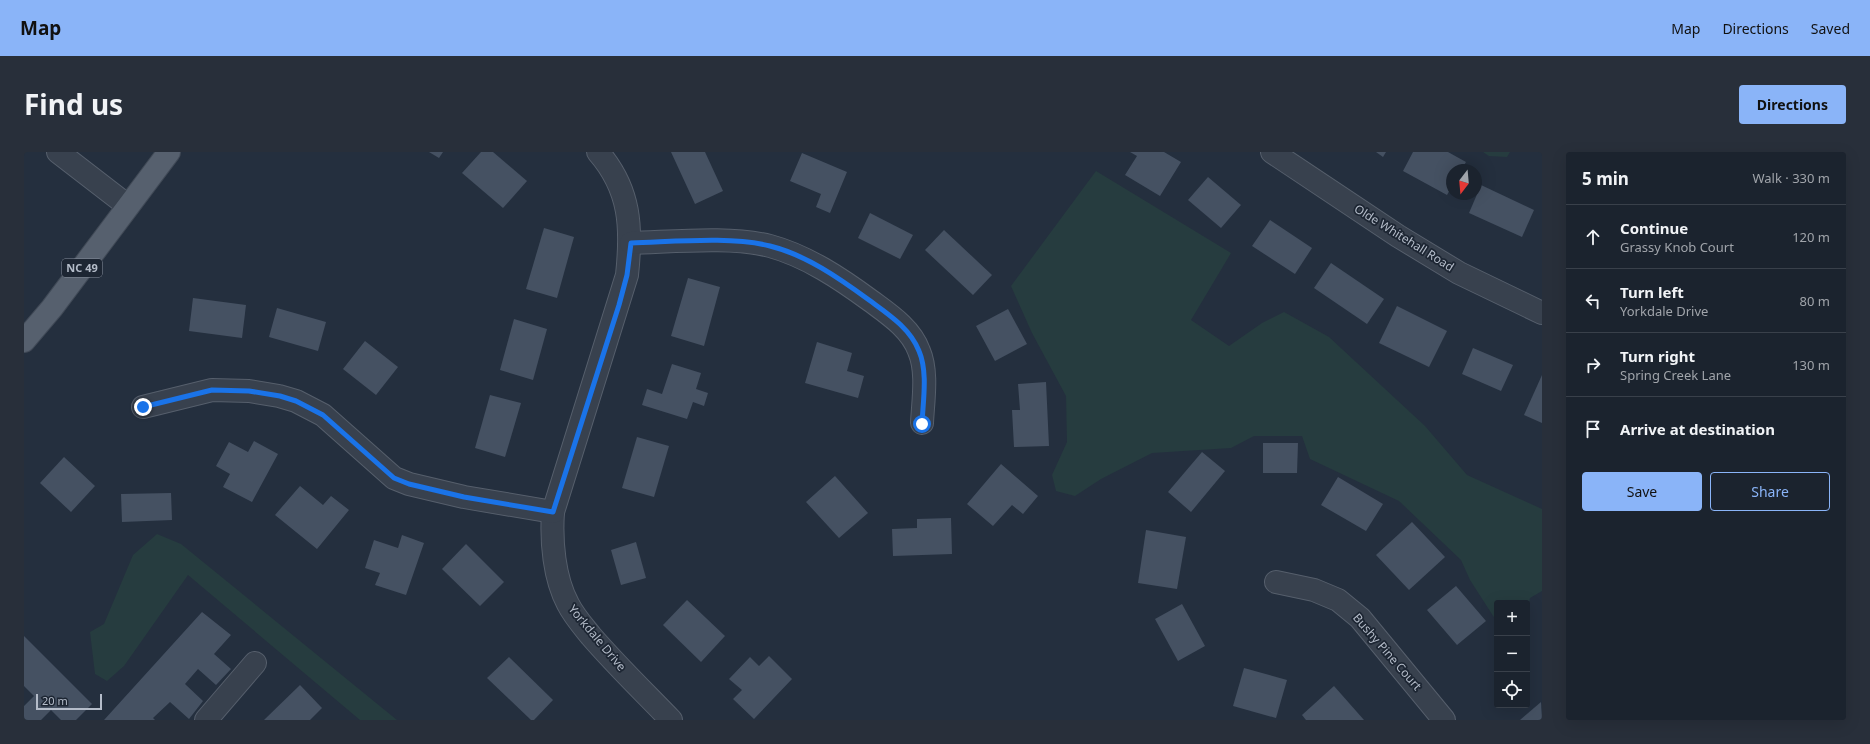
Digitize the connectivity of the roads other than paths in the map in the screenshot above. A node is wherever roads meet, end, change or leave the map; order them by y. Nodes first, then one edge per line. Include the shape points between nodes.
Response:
1 (58, 152) edge
2 (170, 152) edge
3 (598, 152) edge
4 (1272, 152) edge
5 (128, 206) junction
6 (631, 243) junction
7 (1542, 313) edge
8 (24, 341) edge
9 (143, 407) dead end
10 (922, 424) dead end
11 (553, 512) junction
12 (1276, 582) dead end
13 (255, 663) dead end
14 (206, 720) edge
15 (671, 720) edge
16 (1444, 720) edge

1 - 5 street
2 - 5 main road, NC 49
3 - 6 street, Yorkdale Drive via 612,171 624,196
4 - 7 street, Olde Whitehall Road via 1398,236 1459,273
5 - 8 main road, NC 49 via 52,308
6 - 10 street via 736,241 769,246 814,263 896,320 914,339 920,352 923,370
6 - 11 street, Yorkdale Drive via 627,275 619,305
9 - 11 street via 212,390 249,391 280,396 323,415 394,478 464,497
11 - 15 street, Yorkdale Drive via 552,534 558,578 573,614 603,650
12 - 16 street, Bushy Pine Court via 1314,590 1338,600 1360,618
13 - 14 street

